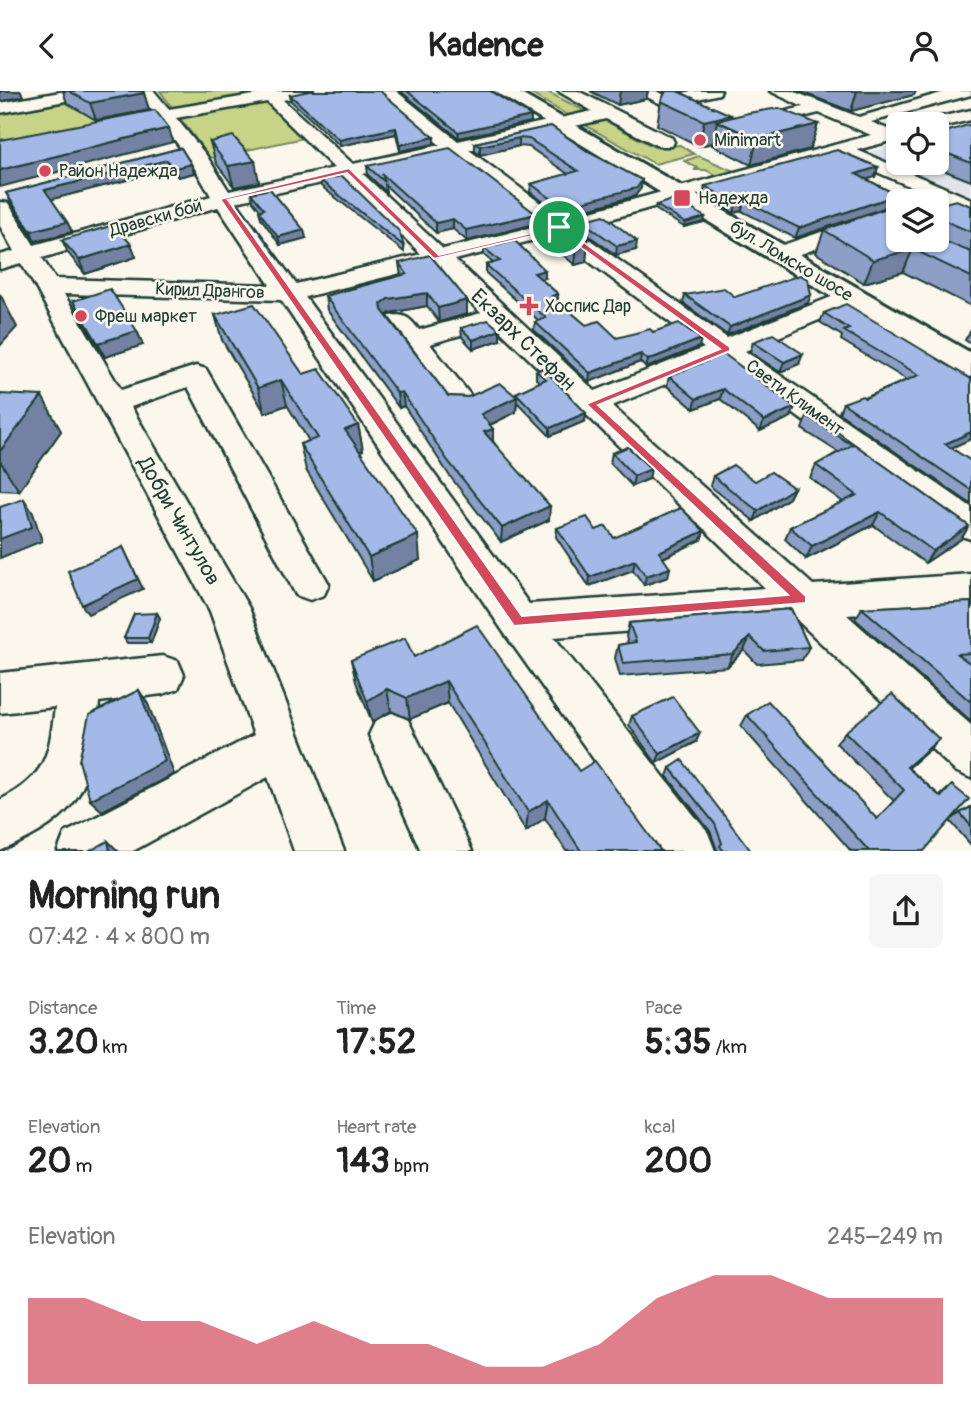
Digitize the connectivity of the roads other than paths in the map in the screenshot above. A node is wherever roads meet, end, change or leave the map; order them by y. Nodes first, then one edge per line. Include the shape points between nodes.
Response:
1 (93, 91) edge
2 (146, 91) edge
3 (305, 91) edge
4 (387, 91) edge
5 (503, 91) edge
6 (566, 91) edge
7 (643, 91) edge
8 (713, 91) edge
9 (778, 91) edge
10 (967, 91) edge
11 (268, 94) edge
12 (665, 102) junction
13 (0, 108) edge
14 (820, 108) junction
15 (608, 113) junction
16 (165, 115) junction
17 (971, 115) edge
18 (867, 117) dead end
19 (949, 120) edge
20 (132, 121) edge
21 (559, 124) junction
22 (715, 125) edge
23 (740, 128) edge
24 (886, 132) edge
25 (886, 136) edge
26 (665, 142) dead end
27 (452, 146) junction
28 (190, 147) junction
29 (837, 148) junction
30 (162, 154) edge
31 (349, 170) junction
32 (916, 189) edge
33 (676, 193) junction
34 (4, 199) edge
35 (223, 199) junction
36 (949, 202) edge
37 (971, 207) edge
38 (606, 213) junction
39 (886, 216) edge
40 (870, 222) junction
41 (559, 227) junction
42 (886, 230) edge
43 (633, 231) dead end
44 (779, 254) junction
45 (14, 258) edge
46 (437, 258) junction
47 (47, 286) junction
48 (292, 293) junction
49 (853, 297) junction
50 (498, 316) junction
51 (727, 349) junction
52 (971, 367) edge
53 (460, 401) edge
54 (112, 403) junction
55 (591, 404) junction
56 (971, 525) edge
57 (310, 584) dead end
58 (971, 590) edge
59 (801, 600) junction
60 (519, 622) junction
61 (163, 675) dead end
62 (79, 684) junction
63 (0, 693) edge
64 (392, 735) dead end
65 (281, 745) junction
66 (971, 755) edge
67 (0, 826) edge
68 (83, 851) edge
69 (319, 851) edge
70 (447, 851) edge
71 (690, 851) edge

1 - 13 street
2 - 16 street
3 - 11 street
4 - 27 street, Свети Климент
5 - 21 main road, бул. Ломско шосе
6 - 15 street
7 - 12 street
8 - 12 street
9 - 14 street
10 - 18 street
11 - 16 street
11 - 31 street, Екзарх Стефан
12 - 22 street
14 - 23 street
14 - 24 street
15 - 21 street, Дравски бой
15 - 26 street
16 - 20 street
16 - 28 street
17 - 19 street
21 - 27 street, Дравски бой
21 - 33 main road, бул. Ломско шосе
25 - 29 street, Кирил Дрангов
27 - 31 street, Дравски бой
27 - 41 street, Свети Климент
28 - 30 street
28 - 35 street
29 - 32 street
29 - 33 street, Кирил Дрангов
31 - 35 street, Дравски бой
31 - 46 street, Екзарх Стефан
33 - 38 street, Кирил Дрангов
33 - 44 main road, бул. Ломско шосе
34 - 45 street, Добри Чинтулов
35 - 45 street, Дравски бой
35 - 48 street
36 - 37 street
38 - 41 street, Кирил Дрангов
38 - 43 street
39 - 40 street
40 - 42 street
40 - 44 street
41 - 46 street, Кирил Дрангов
41 - 51 street, Свети Климент
44 - 49 main road, бул. Ломско шосе
45 - 47 street, Добри Чинтулов
46 - 48 street, Кирил Дрангов
46 - 50 street, Екзарх Стефан
47 - 48 street, Кирил Дрангов
47 - 54 street, Добри Чинтулов
48 - 60 street
49 - 51 street
49 - 52 main road, бул. Ломско шосе
50 - 53 street via 406,331
50 - 55 street, Екзарх Стефан
51 - 55 street
51 - 56 street, Свети Климент
54 - 57 street via 196,375
54 - 65 street, Добри Чинтулов via 229,608
55 - 59 street, Екзарх Стефан
58 - 59 street
59 - 60 street
59 - 66 street, Екзарх Стефан
60 - 71 street
61 - 62 street
62 - 63 street
62 - 67 street via 71,765 64,779 34,810
64 - 70 street
65 - 68 street
65 - 69 street, Добри Чинтулов

